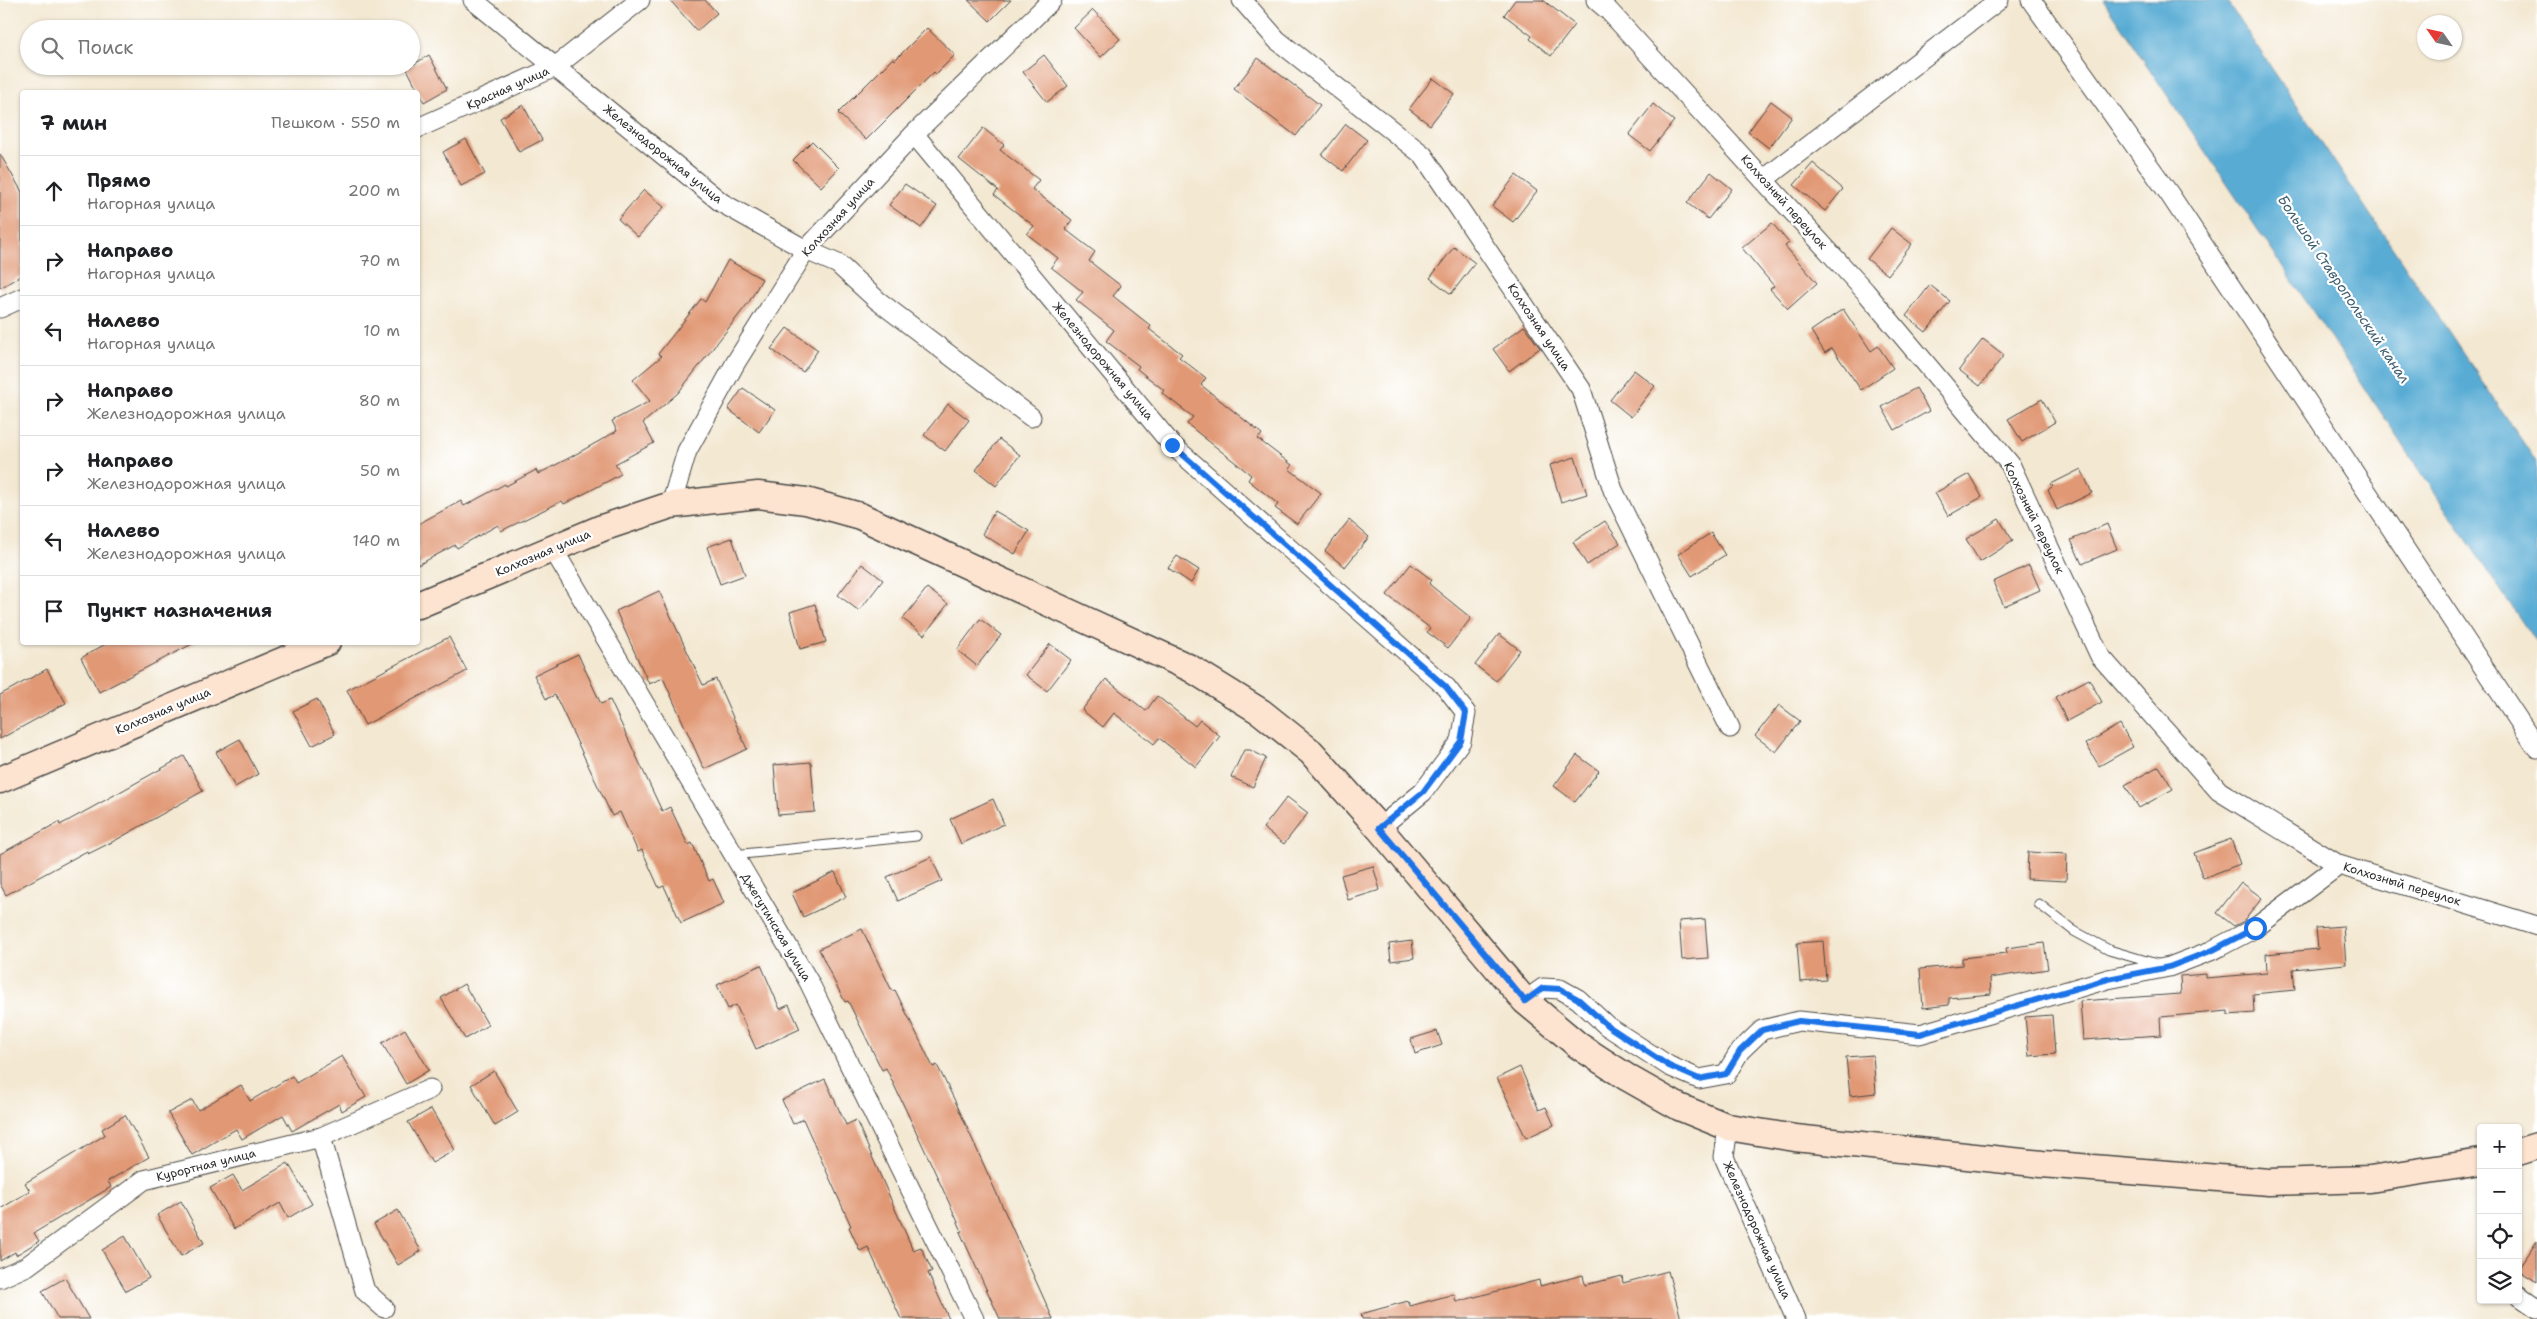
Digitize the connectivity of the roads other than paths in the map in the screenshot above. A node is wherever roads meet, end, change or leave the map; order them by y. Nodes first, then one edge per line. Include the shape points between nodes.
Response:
1 (472, 0) edge
2 (640, 0) edge
3 (1052, 0) edge
4 (1242, 0) edge
5 (1596, 0) edge
6 (2031, 0) edge
7 (1992, 2) edge
8 (554, 67) junction
9 (420, 127) edge
10 (914, 134) junction
11 (1763, 180) junction
12 (806, 250) junction
13 (20, 299) edge
14 (0, 308) edge
15 (1031, 417) dead end
16 (671, 505) junction
17 (553, 549) junction
18 (420, 604) edge
19 (320, 645) edge
20 (1730, 728) dead end
21 (2537, 748) edge
22 (0, 780) edge
23 (1379, 828) junction
24 (916, 836) dead end
25 (733, 855) junction
26 (2339, 865) junction
27 (2039, 904) dead end
28 (2537, 926) edge
29 (2169, 967) junction
30 (1525, 1001) junction
31 (430, 1089) dead end
32 (1728, 1127) junction
33 (321, 1137) junction
34 (2537, 1146) edge
35 (2522, 1151) edge
36 (2477, 1163) edge
37 (0, 1278) edge
38 (2522, 1298) edge
39 (384, 1308) dead end
40 (2537, 1308) edge
41 (974, 1319) edge
42 (1796, 1319) edge

1 - 8 street, Железнодорожная улица
2 - 8 street, Красная улица
3 - 10 street, Колхозная улица
4 - 20 street, Колхозная улица via 1277,40 1423,155 1582,389 1613,490
5 - 11 street, Колхозный переулок
6 - 21 street via 2170,195
7 - 11 street
8 - 9 street, Красная улица
8 - 12 street, Железнодорожная улица via 722,203
10 - 12 street, Колхозная улица
10 - 23 street, Железнодорожная улица via 1172,445 1446,687 1466,713 1461,741 1423,792
11 - 26 street, Колхозный переулок via 1865,291 2010,464 2100,656 2219,791
12 - 15 street, Железнодорожная улица via 838,264 877,300
12 - 16 street, Колхозная улица via 736,362 692,443
13 - 14 street
16 - 17 main road, Колхозная улица via 602,528
16 - 23 main road, Колхозная улица via 758,495 806,501 860,516 1190,668 1261,712 1311,752
17 - 18 main road, Колхозная улица
17 - 25 street, Джегутинская улица
19 - 22 main road, Колхозная улица
23 - 30 main road
24 - 25 lane
25 - 41 street, Джегутинская улица via 809,982
26 - 28 street, Колхозный переулок
26 - 29 street via 2255,928 2213,950
27 - 29 lane via 2074,930 2109,950
29 - 30 street via 2108,979 1920,1034 1799,1021 1762,1030 1740,1051 1726,1074 1699,1079 1661,1061 1560,989 1543,988
30 - 32 main road via 1579,1046 1628,1078 1679,1107
31 - 33 street, Курортная улица
32 - 36 main road via 1795,1138 2042,1164 2269,1182 2370,1179
32 - 42 street, Железнодорожная улица via 1724,1157
33 - 37 street, Курортная улица via 144,1180 27,1266
33 - 39 street via 365,1291
34 - 35 main road
38 - 40 street

